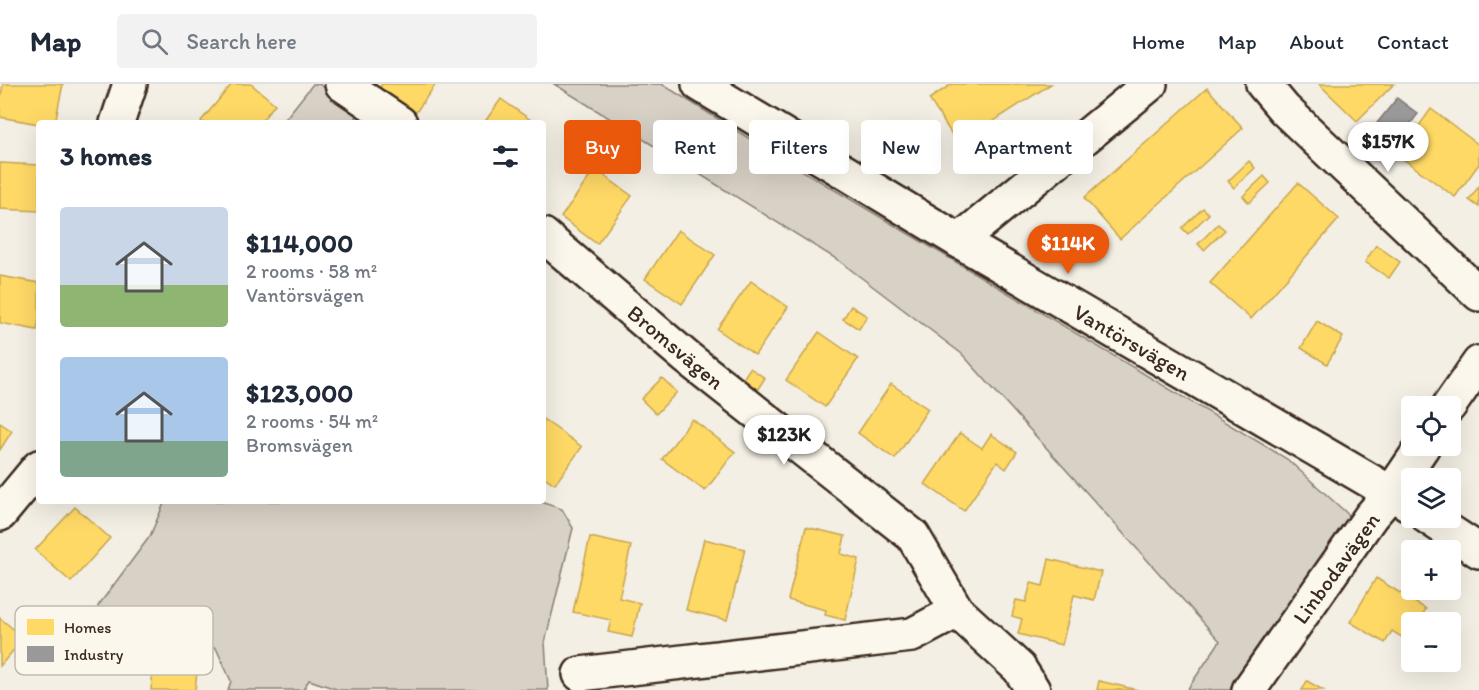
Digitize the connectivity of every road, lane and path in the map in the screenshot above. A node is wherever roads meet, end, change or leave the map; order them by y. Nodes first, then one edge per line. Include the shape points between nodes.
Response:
1 (130, 84) edge
2 (342, 84) edge
3 (699, 84) edge
4 (1150, 84) edge
5 (1263, 84) edge
6 (118, 120) edge
7 (396, 120) edge
8 (546, 238) edge
9 (958, 241) junction
10 (1479, 294) edge
11 (1479, 363) edge
12 (1456, 396) edge
13 (36, 471) edge
14 (1401, 499) edge
15 (0, 514) edge
16 (1444, 528) edge
17 (1479, 551) edge
18 (957, 611) junction
19 (580, 674) dead end
20 (1033, 690) edge
21 (1249, 690) edge

1 - 6 street
2 - 7 street
3 - 9 street, Vantörsvägen
4 - 9 street
5 - 10 street via 1284,109
8 - 18 street, Bromsvägen via 686,357 913,536
9 - 14 street, Vantörsvägen
11 - 12 street
13 - 15 street
14 - 21 street, Linbodavägen via 1371,516
16 - 17 street
18 - 19 street via 912,635
18 - 20 street, Bromsvägen via 1019,668

